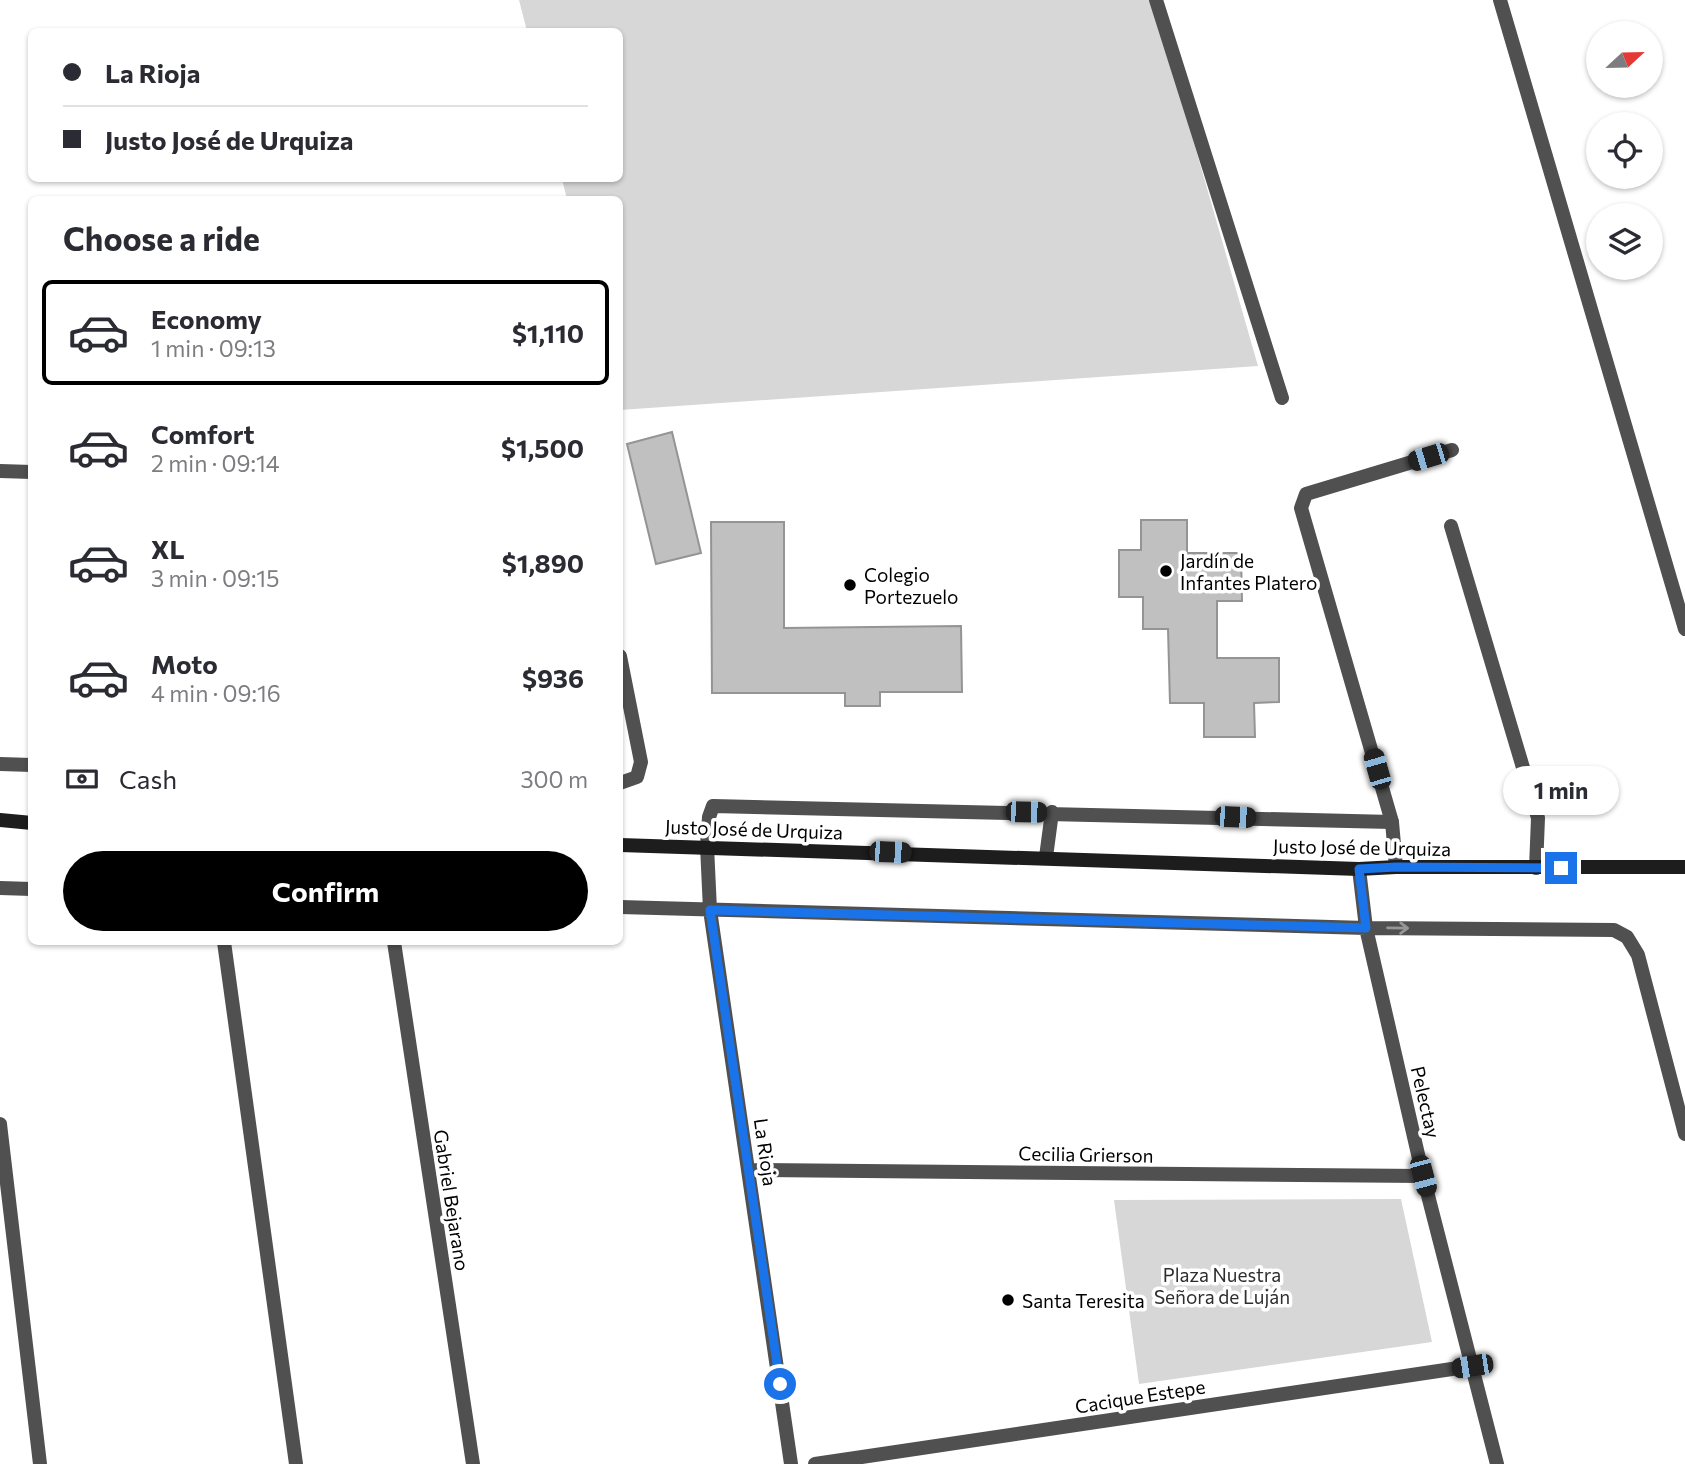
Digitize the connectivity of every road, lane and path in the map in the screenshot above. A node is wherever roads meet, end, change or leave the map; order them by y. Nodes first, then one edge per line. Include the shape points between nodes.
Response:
1 (1156, 0) edge
2 (1500, 0) edge
3 (1282, 398) dead end
4 (1452, 450) dead end
5 (0, 471) edge
6 (28, 472) edge
7 (1451, 526) dead end
8 (1685, 629) edge
9 (623, 671) edge
10 (0, 764) edge
11 (28, 765) edge
12 (623, 782) edge
13 (1052, 812) junction
14 (0, 820) edge
15 (1392, 821) junction
16 (28, 823) edge
17 (623, 845) edge
18 (707, 846) junction
19 (1046, 857) junction
20 (1396, 867) junction
21 (1685, 867) edge
22 (1536, 868) junction
23 (1359, 869) junction
24 (0, 888) edge
25 (28, 889) edge
26 (623, 907) edge
27 (710, 910) junction
28 (1366, 928) junction
29 (224, 945) edge
30 (394, 945) edge
31 (0, 1124) edge
32 (1685, 1134) edge
33 (749, 1170) junction
34 (1423, 1176) junction
35 (1472, 1366) junction
36 (40, 1464) edge
37 (296, 1464) edge
38 (473, 1464) edge
39 (791, 1464) edge
40 (815, 1464) edge
41 (1497, 1464) edge

1 - 3 street
2 - 8 street
4 - 15 street via 1306,494 1301,508
5 - 6 street
7 - 22 street via 1538,818
9 - 12 street via 641,762 637,778
10 - 11 street
13 - 15 street
13 - 18 street, La Rioja via 713,806
13 - 19 street
14 - 16 main road
15 - 20 street
17 - 18 main road, Justo José de Urquiza
18 - 19 main road, Justo José de Urquiza
18 - 27 street, La Rioja
19 - 23 main road, Justo José de Urquiza
20 - 22 main road, Justo José de Urquiza
20 - 23 main road, Justo José de Urquiza
21 - 22 main road, Justo José de Urquiza
23 - 28 street, Pelectay
24 - 25 street
26 - 27 street
27 - 28 street
27 - 33 street, La Rioja
28 -> 32 street via 1614,930 1627,937 1638,955
28 - 34 street, Pelectay
29 - 37 street
30 - 38 street, Gabriel Bejarano
31 - 36 street
33 - 34 street, Cecilia Grierson
33 - 39 street, La Rioja
34 - 35 street, Pelectay
35 - 40 street, Cacique Estepe
35 - 41 street, Pelectay

